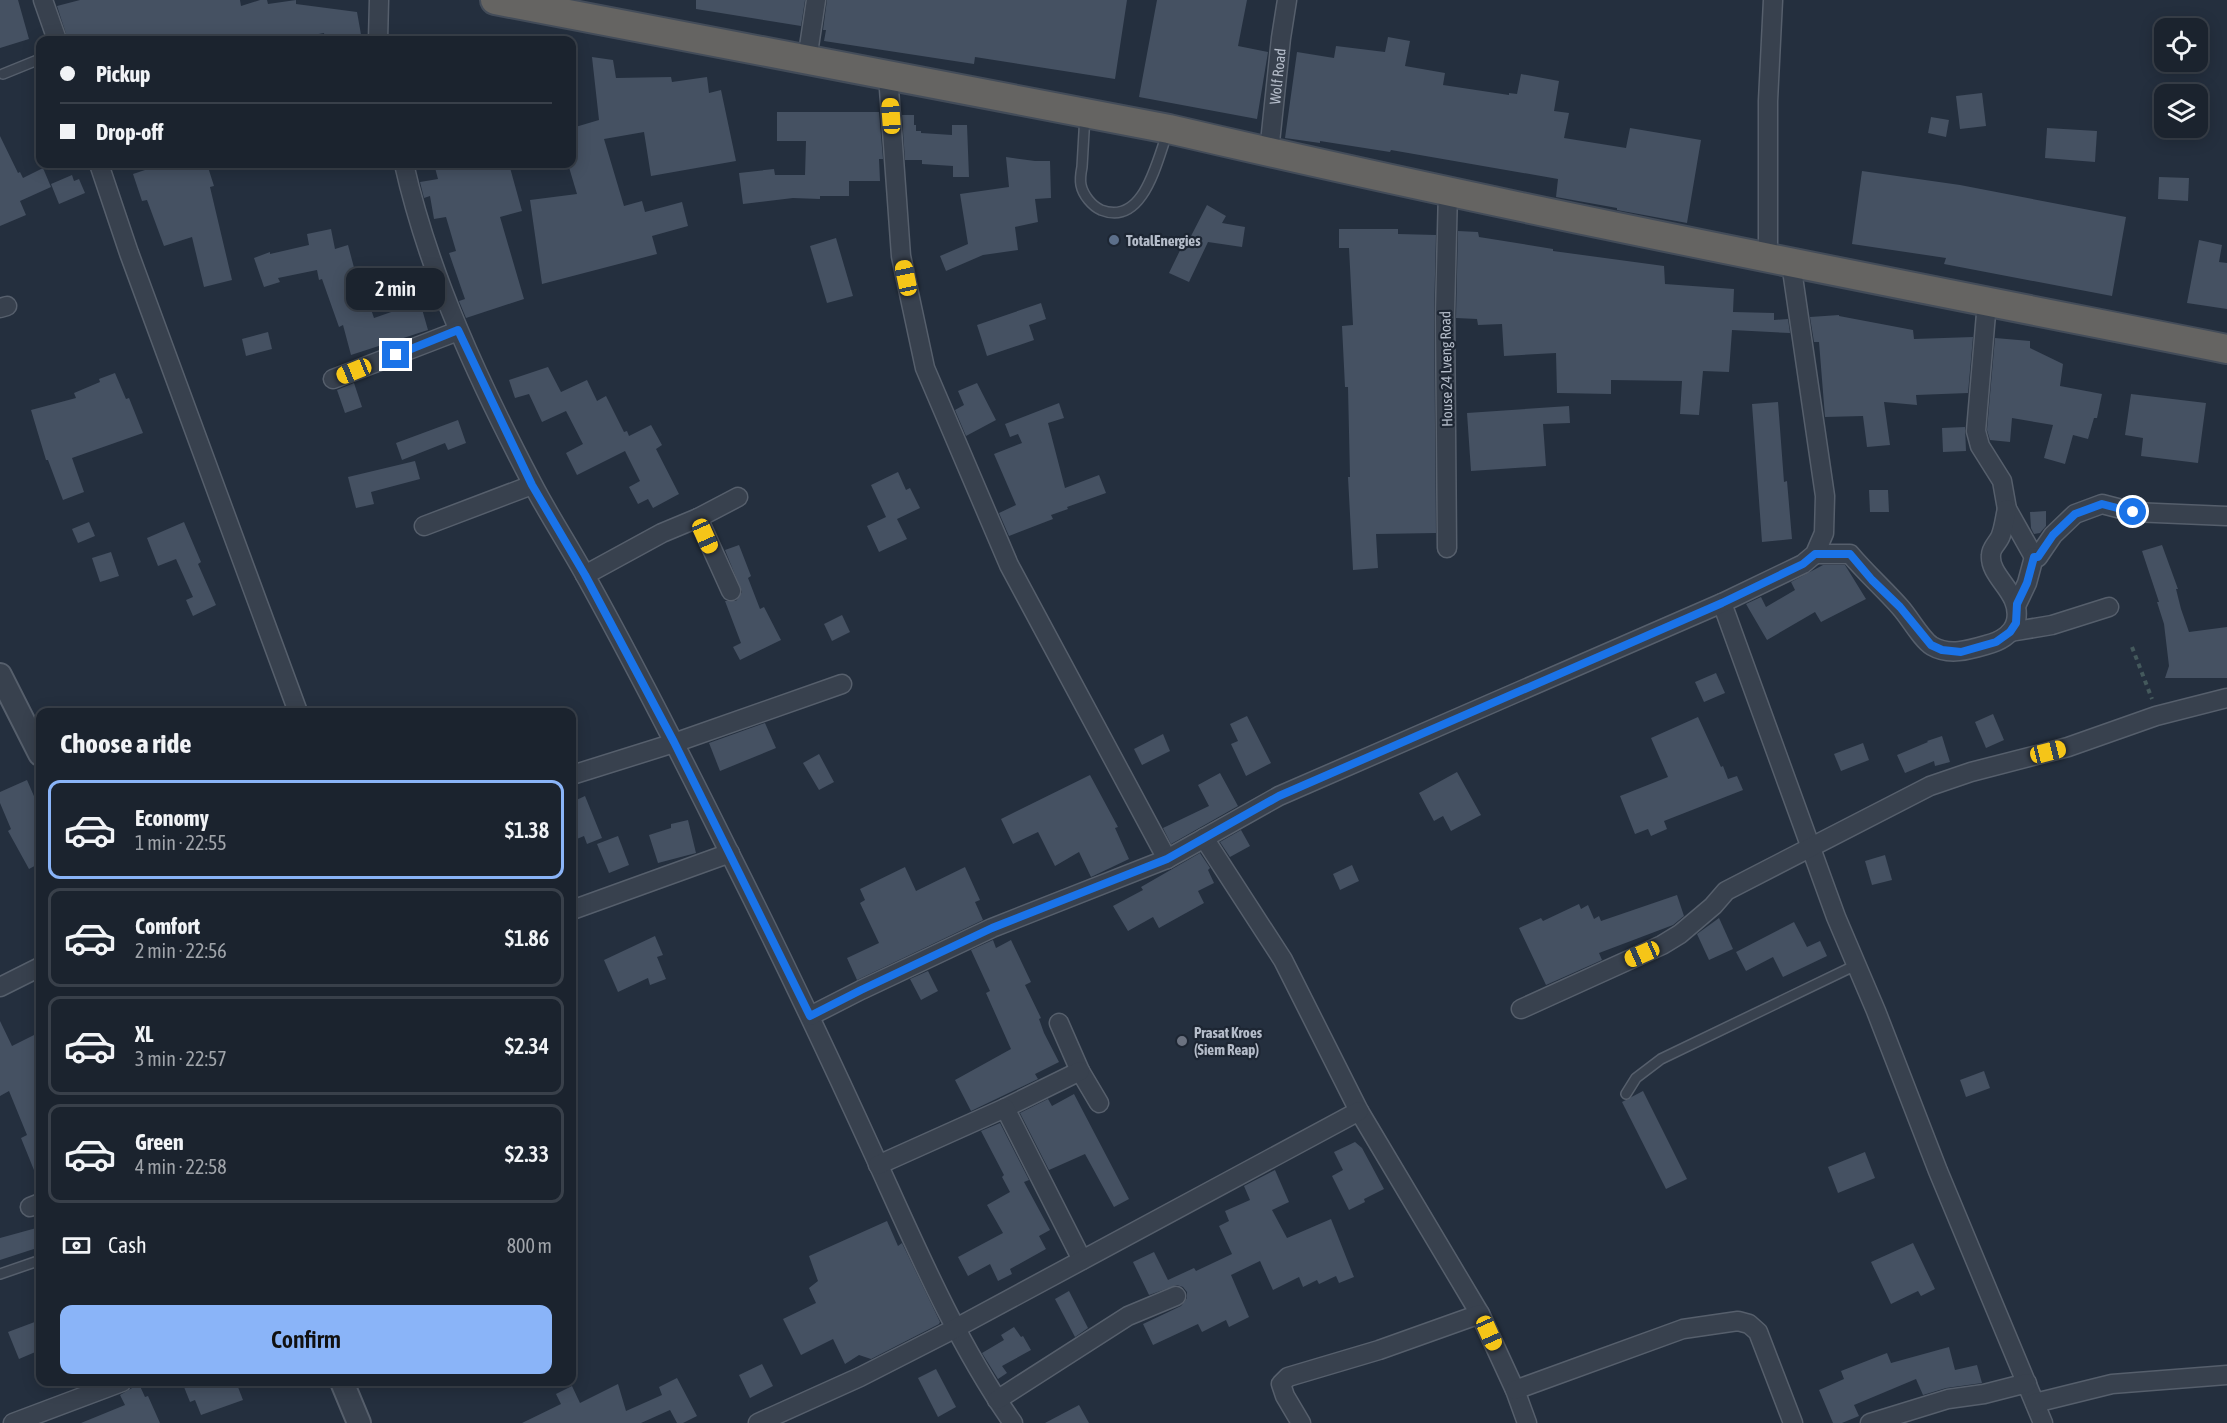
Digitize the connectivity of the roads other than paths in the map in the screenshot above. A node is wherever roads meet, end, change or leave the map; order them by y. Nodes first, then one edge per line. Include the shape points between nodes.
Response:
1 (43, 0) edge
2 (379, 0) edge
3 (495, 0) edge
4 (816, 0) edge
5 (1287, 0) edge
6 (1773, 0) edge
7 (56, 36) edge
8 (378, 36) edge
9 (807, 60) junction
10 (36, 61) edge
11 (3, 74) dead end
12 (888, 75) junction
13 (1085, 113) junction
14 (1169, 129) junction
15 (1269, 152) junction
16 (100, 168) edge
17 (405, 168) edge
18 (1448, 190) junction
19 (1779, 261) junction
20 (1987, 302) junction
21 (458, 330) junction
22 (2227, 349) edge
23 (333, 380) dead end
24 (532, 485) junction
25 (738, 497) dead end
26 (2007, 509) junction
27 (2226, 516) edge
28 (698, 518) junction
29 (424, 526) dead end
30 (1447, 548) dead end
31 (1815, 554) junction
32 (2034, 557) junction
33 (585, 575) junction
34 (731, 591) dead end
35 (1722, 603) junction
36 (2017, 604) junction
37 (2109, 607) dead end
38 (2010, 632) junction
39 (0, 675) edge
40 (842, 684) dead end
41 (2227, 698) edge
42 (297, 708) edge
43 (674, 742) junction
44 (36, 745) edge
45 (576, 774) edge
46 (1204, 838) junction
47 (1811, 846) junction
48 (730, 853) junction
49 (1167, 859) junction
50 (576, 909) edge
51 (1856, 965) junction
52 (36, 969) edge
53 (0, 987) edge
54 (1521, 1009) dead end
55 (810, 1016) junction
56 (1059, 1023) dead end
57 (1080, 1071) junction
58 (1626, 1094) dead end
59 (1099, 1103) dead end
60 (1005, 1108) junction
61 (1359, 1111) junction
62 (878, 1165) junction
63 (1082, 1260) junction
64 (35, 1262) dead end
65 (0, 1274) edge
66 (1176, 1296) dead end
67 (1480, 1314) junction
68 (956, 1328) junction
69 (2227, 1375) edge
70 (2027, 1383) junction
71 (111, 1386) edge
72 (344, 1386) edge
73 (1515, 1390) junction
74 (997, 1400) junction
75 (2035, 1403) junction
76 (1879, 1422) edge
77 (13, 1423) edge
78 (359, 1423) edge
79 (758, 1423) edge
80 (1013, 1423) edge
81 (1301, 1423) edge
82 (1527, 1423) edge
83 (1793, 1423) edge
84 (2043, 1423) edge

1 - 7 street
2 - 8 street
3 - 9 highway
4 - 9 street
5 - 15 street, Wolf Road
6 - 19 street via 1768,101
9 - 12 highway
10 - 11 lane
12 - 13 highway
12 - 49 street via 901,256 925,368 1009,565
13 - 14 highway
13 - 14 lane via 1081,185 1086,198 1110,212 1124,211 1137,204 1146,191
14 - 15 highway
15 - 18 highway
16 - 42 street
17 - 21 street via 416,214
18 - 19 highway
18 - 30 street, House 24 Lveng Road
19 - 20 highway
19 - 31 street via 1825,496 1824,533
20 - 22 highway
20 - 26 street via 1976,431 1980,446 2002,481
21 - 23 street
21 - 24 street
24 - 29 street
24 - 33 street
25 - 28 street
26 - 32 street
26 - 36 street via 1991,555 1992,565
27 - 32 street via 2133,512 2102,504 2075,514
28 - 33 street
28 - 34 street
31 - 35 street via 1803,564
31 - 38 street via 1850,554 1931,645 1942,650 1961,652 1996,642
32 - 36 street
33 - 43 street
35 - 46 street via 1279,796
35 - 47 street
36 - 38 street via 2016,623
37 - 38 street via 2052,625
39 - 44 street
40 - 43 street
41 - 47 street via 1930,786
43 - 45 street
43 - 48 street
46 - 49 street
46 - 61 street via 1283,960
47 - 51 street
47 - 54 street via 1726,891 1680,934 1662,945
48 - 50 street
48 - 55 street
49 - 55 street via 992,928
51 - 58 lane via 1661,1059 1636,1078
51 - 70 street
52 - 53 street
55 - 62 street
56 - 57 street
57 - 59 street
57 - 60 street
60 - 62 street
60 - 63 street
61 - 63 street
61 - 67 street
62 - 68 street
63 - 68 street
64 - 65 lane
66 - 74 street via 1128,1316
67 - 73 street
67 - 81 street via 1288,1377 1281,1384
68 - 74 street
68 - 79 street
69 - 75 street via 2112,1384
70 - 75 street
70 - 76 street via 1948,1400
71 - 77 street
72 - 78 street
73 - 82 street
73 - 83 street via 1683,1329 1738,1322 1749,1324 1758,1332
74 - 80 street
75 - 84 street

